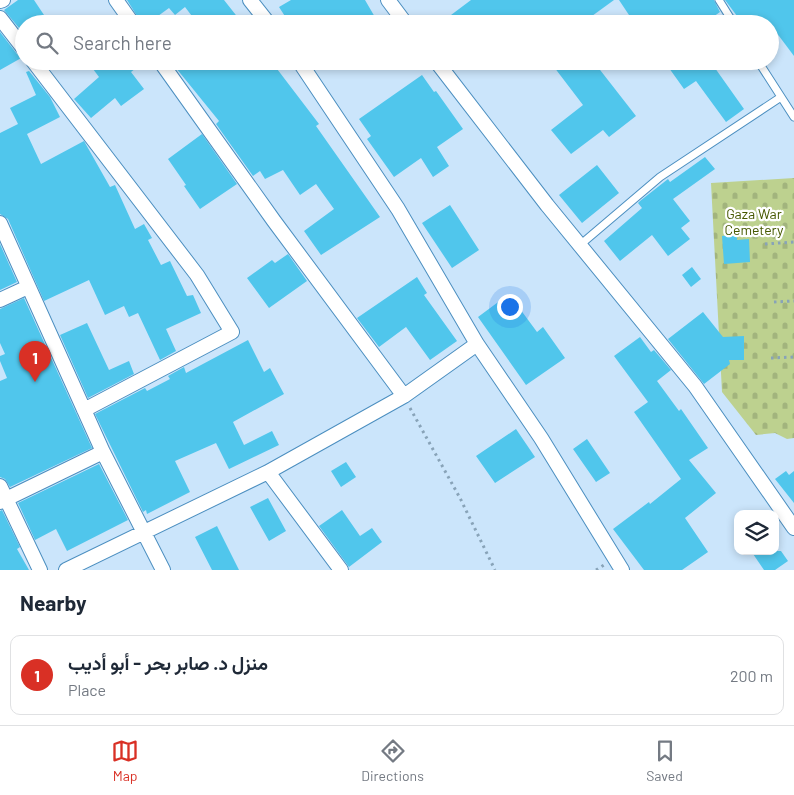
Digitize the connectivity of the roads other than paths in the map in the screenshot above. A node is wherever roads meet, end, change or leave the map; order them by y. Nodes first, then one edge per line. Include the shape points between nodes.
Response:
1 (116, 0) edge
2 (250, 0) edge
3 (388, 0) edge
4 (719, 0) edge
5 (127, 15) edge
6 (262, 15) edge
7 (399, 15) edge
8 (728, 15) edge
9 (0, 18) edge
10 (15, 37) edge
11 (40, 70) edge
12 (166, 70) edge
13 (305, 70) edge
14 (443, 70) edge
15 (764, 70) edge
16 (781, 97) junction
17 (794, 117) edge
18 (0, 223) edge
19 (580, 245) junction
20 (28, 287) junction
21 (0, 300) edge
22 (477, 344) junction
23 (404, 396) junction
24 (84, 410) junction
25 (104, 452) junction
26 (268, 472) junction
27 (2, 496) edge
28 (794, 528) edge
29 (146, 532) junction
30 (40, 570) edge
31 (66, 570) edge
32 (163, 570) edge
33 (341, 570) edge
34 (622, 570) edge

1 - 5 street
2 - 6 street
3 - 7 street
4 - 8 lane
9 - 10 street
11 - 24 street via 197,275 232,332
12 - 23 street
13 - 22 street via 398,209
14 - 19 street
15 - 16 lane
16 - 17 lane
16 - 19 lane via 660,177
18 - 20 street
19 - 28 street via 694,386
20 - 21 street
20 - 24 street
22 - 23 street
22 - 34 street
23 - 26 street
24 - 25 street
25 - 27 street
25 - 29 street
26 - 29 street
26 - 33 street
27 - 30 street
29 - 31 street
29 - 32 street

